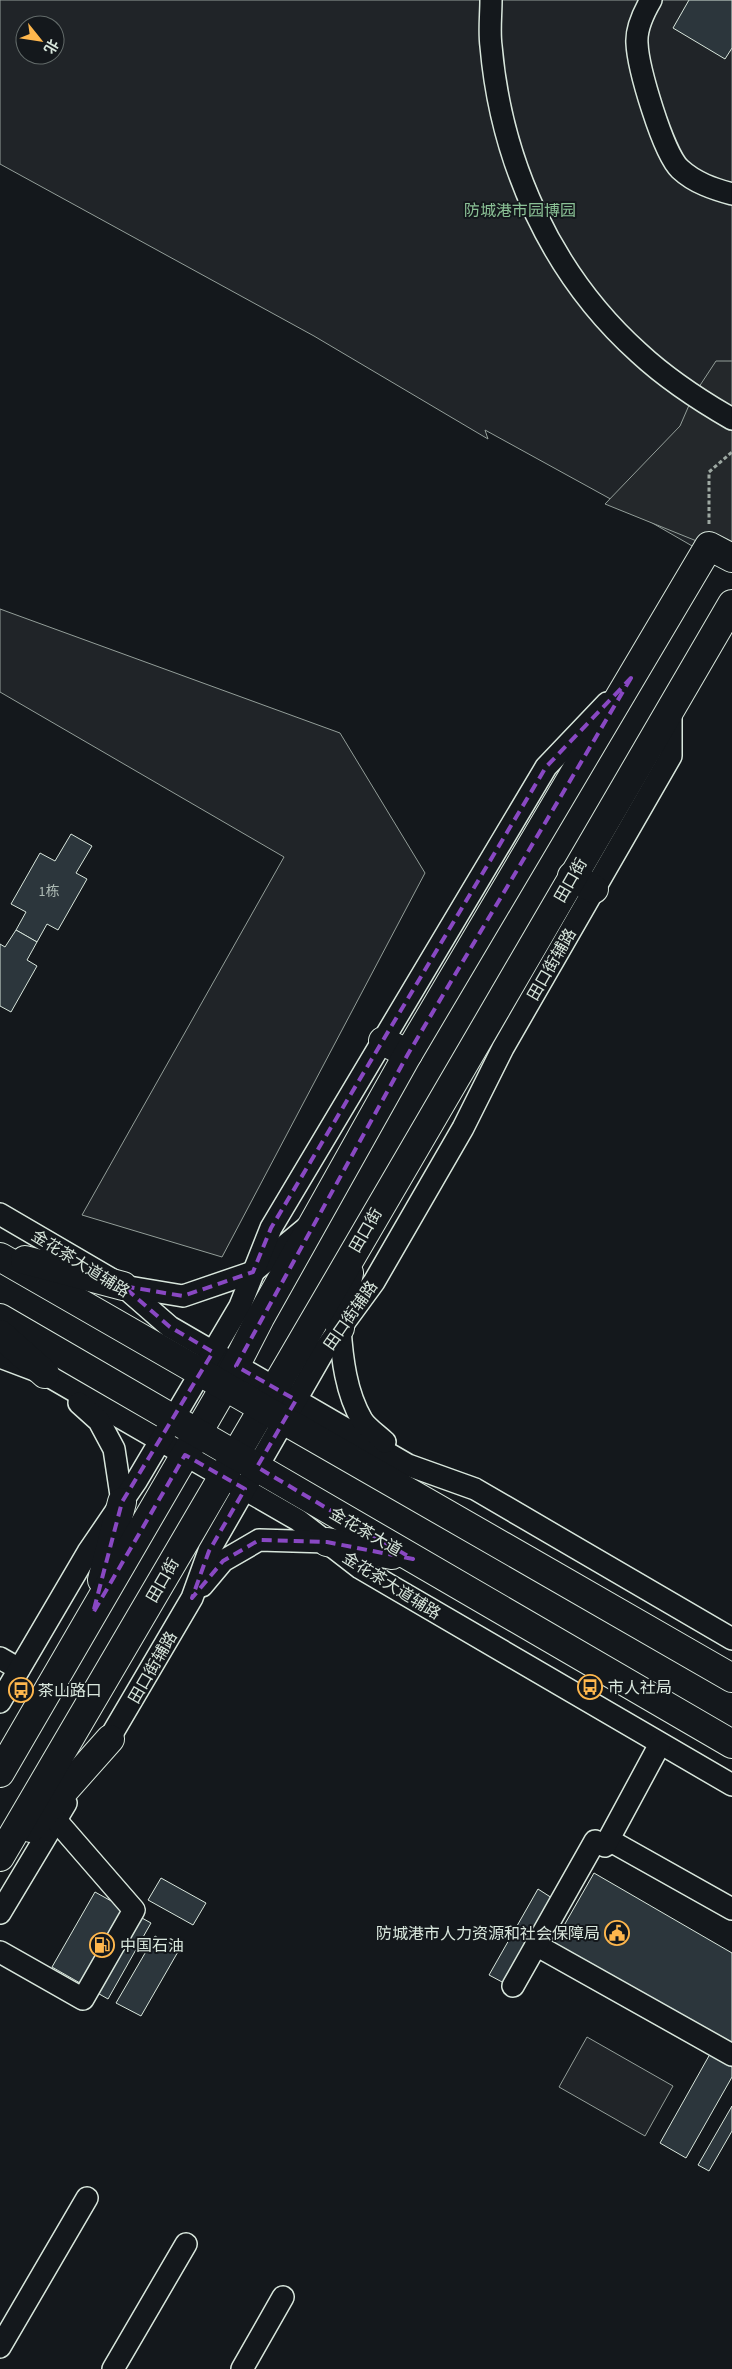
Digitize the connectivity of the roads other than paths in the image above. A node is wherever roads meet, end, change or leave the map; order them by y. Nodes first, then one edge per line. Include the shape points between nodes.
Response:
1 (491, 0) edge
2 (651, 0) edge
3 (732, 194) edge
4 (732, 419) edge
5 (721, 552) edge
6 (732, 604) edge
7 (631, 678) junction
8 (583, 882) junction
9 (383, 1041) junction
10 (408, 1054) junction
11 (0, 1214) edge
12 (314, 1222) junction
13 (357, 1244) junction
14 (0, 1255) edge
15 (254, 1272) junction
16 (123, 1286) junction
17 (0, 1318) edge
18 (340, 1328) junction
19 (0, 1334) edge
20 (0, 1357) edge
21 (219, 1369) junction
22 (45, 1374) junction
23 (280, 1404) junction
24 (167, 1429) junction
25 (191, 1444) junction
26 (408, 1465) junction
27 (241, 1472) junction
28 (122, 1502) junction
29 (326, 1542) junction
30 (413, 1559) junction
31 (192, 1598) junction
32 (93, 1613) junction
33 (732, 1639) edge
34 (0, 1658) edge
35 (19, 1669) junction
36 (732, 1678) edge
37 (0, 1702) edge
38 (110, 1739) junction
39 (660, 1744) junction
40 (732, 1744) edge
41 (0, 1773) edge
42 (732, 1785) edge
43 (55, 1820) junction
44 (609, 1840) junction
45 (0, 1857) edge
46 (0, 1863) edge
47 (732, 1909) edge
48 (0, 1913) edge
49 (536, 1945) junction
50 (0, 1952) edge
51 (513, 1986) dead end
52 (732, 2055) edge
53 (87, 2198) dead end
54 (186, 2244) dead end
55 (283, 2297) dead end
56 (0, 2348) edge
57 (113, 2369) edge
58 (242, 2369) edge

1 - 4 street via 490,44 512,156 528,200 561,262 607,322 639,354 693,396
2 - 3 street via 636,42 668,152 680,170 705,186
5 - 7 main road
6 - 8 main road, 田口街 via 671,707
7 - 9 street via 546,767
7 - 10 main road
8 - 13 main road, 田口街
8 - 18 street, 田口街辅路 via 463,1128 384,1265
9 - 10 main road
9 - 15 street via 271,1228
10 - 12 main road
11 - 16 street, 金花茶大道辅路
12 - 15 street
12 - 21 main road via 260,1318
13 - 18 main road via 344,1293
13 - 23 main road, 田口街
14 - 16 main road
14 - 21 main road
15 - 16 street via 183,1296
15 - 21 street
16 - 21 street, 金花茶大道辅路
17 - 24 main road, 金花茶大道
18 - 23 street, 田口街辅路
18 - 26 street via 349,1387 362,1420
19 - 22 main road
20 - 22 street
21 - 23 main road
21 - 24 street
21 - 25 main road
22 - 24 street
22 - 28 street via 100,1421 114,1449
23 - 26 street
23 - 27 main road, 田口街
23 - 36 main road
24 - 25 main road, 金花茶大道
24 - 28 street
25 - 27 main road, 金花茶大道
25 - 32 main road
26 - 33 street via 475,1489
27 - 29 street, 金花茶大道辅路
27 - 30 main road, 金花茶大道
27 - 31 street, 田口街辅路
27 - 45 main road, 田口街
28 - 32 main road
28 - 35 street via 88,1552
29 - 30 main road
29 - 31 street via 260,1540 223,1561
29 - 39 street, 金花茶大道辅路 via 360,1568
30 - 40 main road, 金花茶大道
31 - 38 street, 田口街辅路
32 - 41 main road
34 - 35 street
35 - 37 street
38 - 43 street, 田口街辅路
38 - 46 main road
39 - 42 street, 金花茶大道辅路
39 - 44 street
43 - 48 street, 田口街辅路
43 - 50 street via 134,1910 83,1999
44 - 47 street
44 - 49 street via 605,1846 595,1841
49 - 51 street
49 - 52 street
53 - 56 street
54 - 57 street
55 - 58 street

